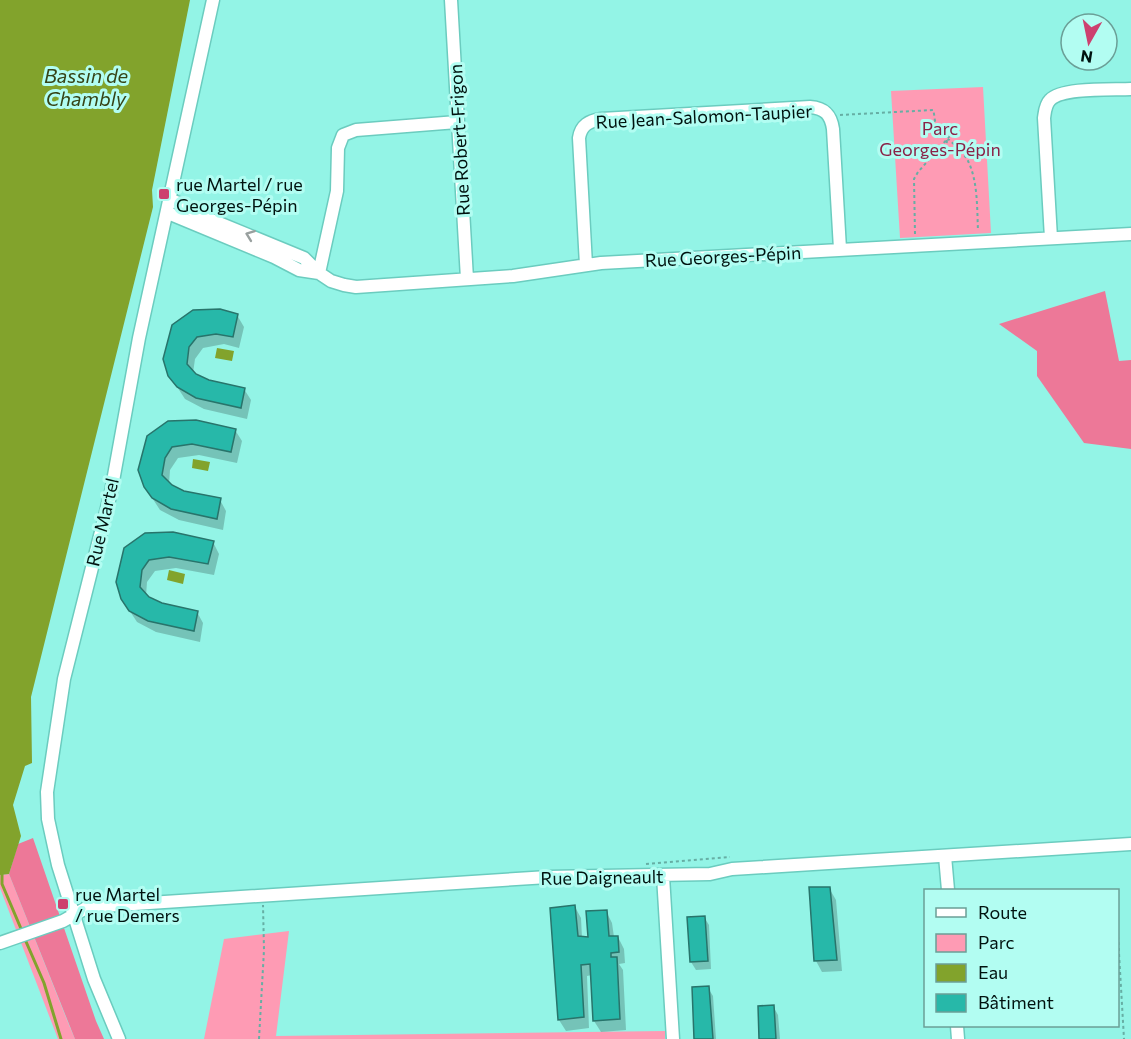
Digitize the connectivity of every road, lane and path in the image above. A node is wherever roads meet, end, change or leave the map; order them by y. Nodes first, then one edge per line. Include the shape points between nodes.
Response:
1 (213, 0) edge
2 (451, 0) edge
3 (1131, 89) edge
4 (837, 115) dead end
5 (457, 122) junction
6 (955, 130) dead end
7 (947, 140) junction
8 (946, 149) dead end
9 (170, 200) junction
10 (168, 213) junction
11 (978, 233) dead end
12 (1131, 234) edge
13 (915, 237) dead end
14 (1050, 238) junction
15 (840, 249) junction
16 (586, 265) junction
17 (319, 273) junction
18 (467, 279) junction
19 (1131, 844) edge
20 (945, 856) junction
21 (663, 876) junction
22 (948, 889) edge
23 (263, 902) dead end
24 (74, 914) junction
25 (0, 943) edge
26 (1119, 953) edge
27 (119, 1039) edge
28 (259, 1039) edge
29 (673, 1039) edge
30 (1124, 1039) edge

1 - 9 street, Rue Martel
2 - 5 street, Rue Robert-Frigon
3 - 14 street via 1062,93 1050,99 1044,118
4 - 7 path via 930,108 936,126
5 - 17 street via 363,129 343,135 338,148 337,191
5 - 18 street, Rue Robert-Frigon
6 - 7 path
7 - 8 path
7 - 11 path via 970,165
7 - 13 path via 914,179
9 - 10 street, Rue Martel
17 -> 9 street, Rue Georges-Pépin via 304,258
10 - 17 street, Rue Georges-Pépin via 298,270
10 - 24 street, Rue Martel via 111,492 65,672 46,801 50,831
12 - 14 street, Rue Georges-Pépin
14 - 15 street, Rue Georges-Pépin
15 - 16 street, Rue Georges-Pépin
15 - 16 street, Rue Jean-Salomon-Taupier via 833,129 825,111 810,107 601,119 587,123 579,138
16 - 18 street, Rue Georges-Pépin
17 - 18 street, Rue Georges-Pépin via 356,287
19 - 20 street, Rue Daigneault
20 - 21 street, Rue Daigneault
20 - 22 street
21 - 24 street, Rue Daigneault via 548,877 88,907
21 - 29 street
23 - 28 path
24 - 25 street, Rue Daigneault via 67,920
24 - 27 street, Rue Martel via 94,979
26 - 30 path

